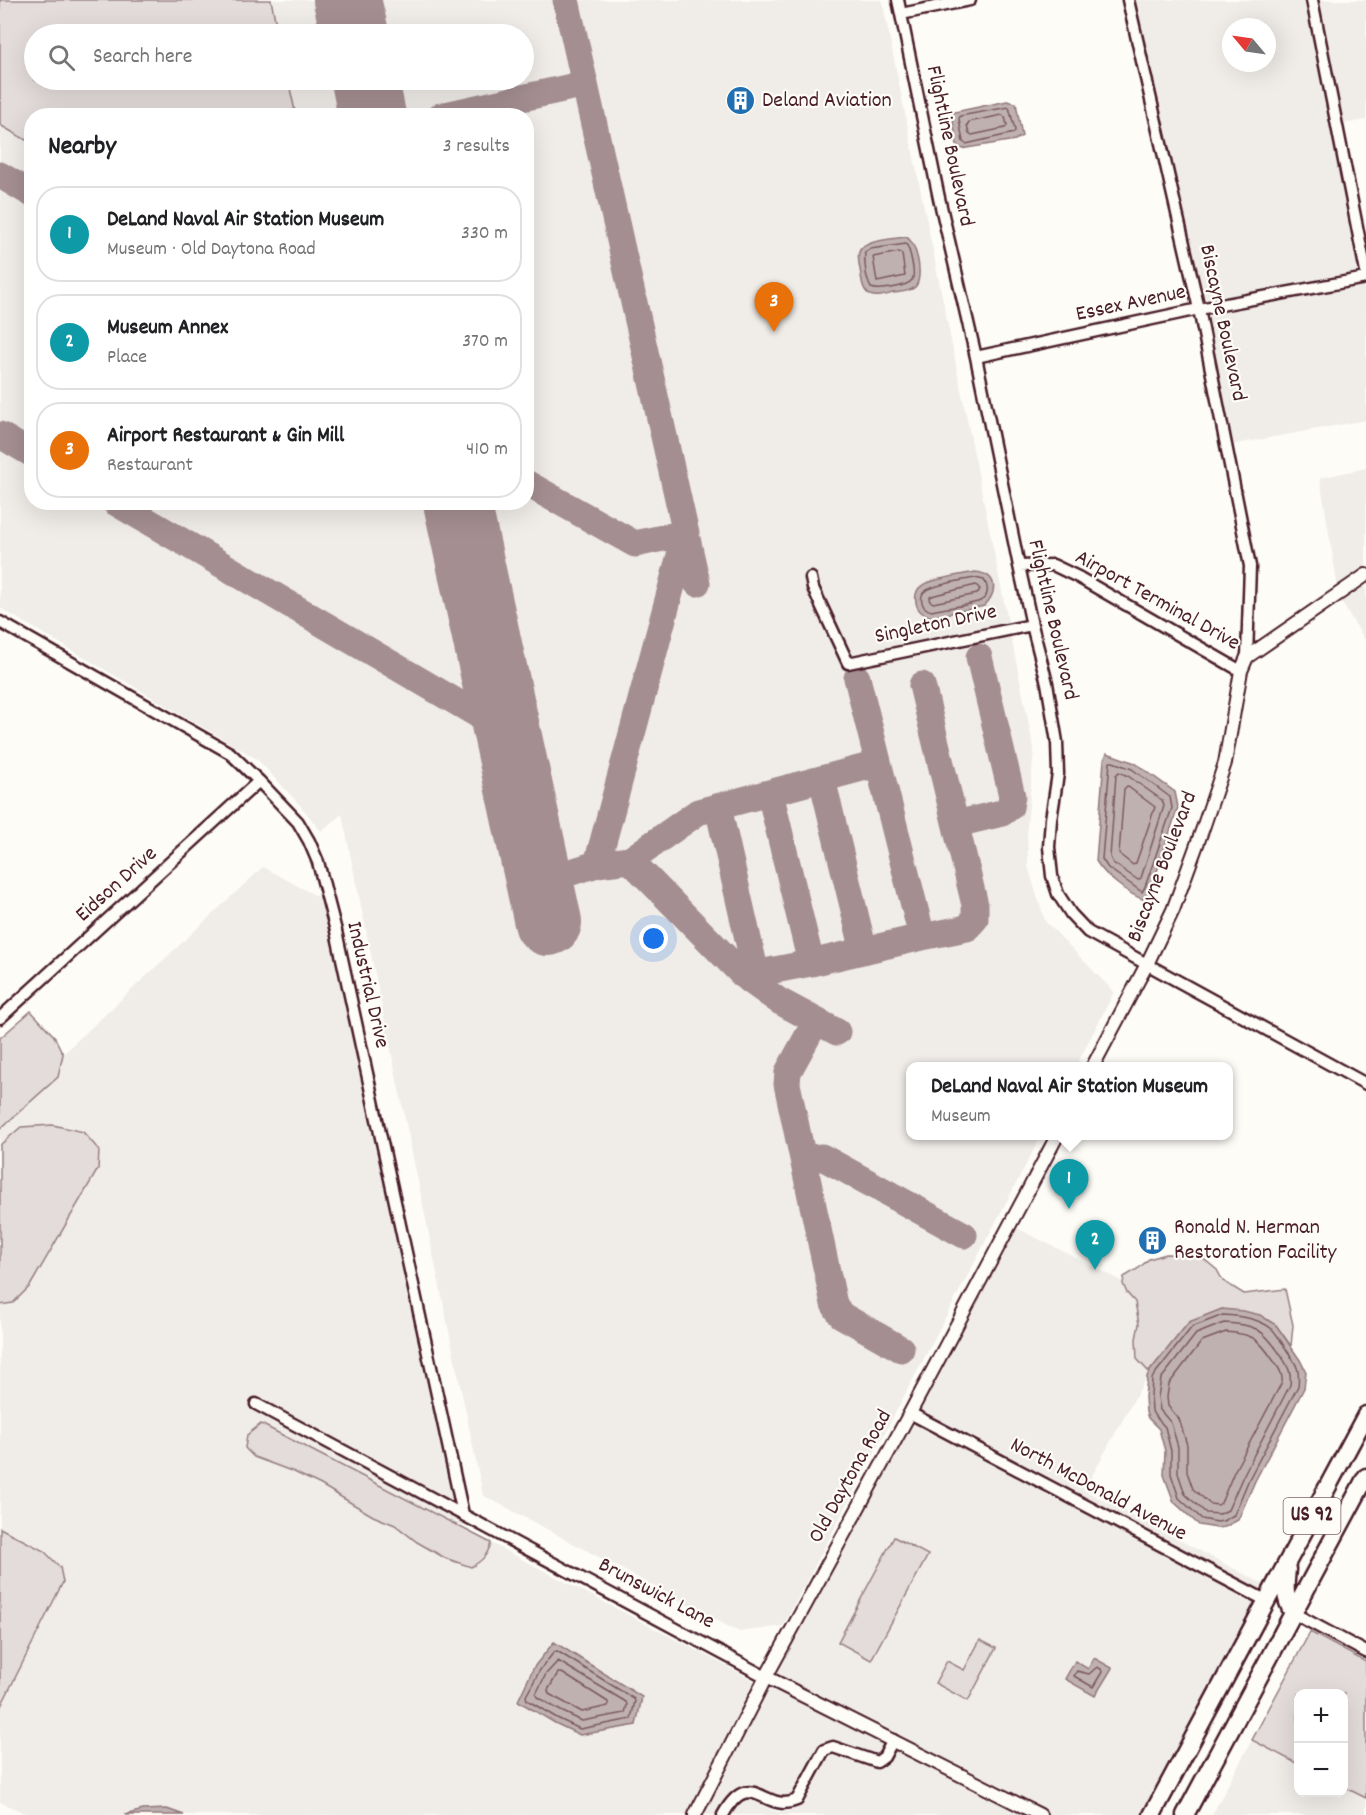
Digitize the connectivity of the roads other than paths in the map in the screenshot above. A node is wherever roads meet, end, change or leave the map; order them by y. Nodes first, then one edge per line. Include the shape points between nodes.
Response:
1 (898, 0) edge
2 (970, 0) edge
3 (1128, 0) edge
4 (1312, 0) edge
5 (901, 14) junction
6 (1366, 272) edge
7 (1366, 278) edge
8 (1198, 309) junction
9 (976, 357) junction
10 (1019, 566) junction
11 (1366, 575) edge
12 (811, 578) dead end
13 (0, 622) edge
14 (1032, 625) junction
15 (1247, 657) junction
16 (1241, 671) junction
17 (260, 781) junction
18 (1148, 964) junction
19 (0, 1018) edge
20 (1095, 1062) edge
21 (1366, 1084) edge
22 (1055, 1140) edge
23 (256, 1404) dead end
24 (910, 1413) junction
25 (1366, 1415) edge
26 (1366, 1477) edge
27 (463, 1514) junction
28 (1288, 1563) junction
29 (1267, 1601) junction
30 (1293, 1614) junction
31 (1272, 1652) junction
32 (1366, 1652) edge
33 (766, 1677) junction
34 (893, 1740) junction
35 (695, 1815) edge
36 (723, 1815) edge
37 (1040, 1815) edge
38 (1152, 1815) edge
39 (1185, 1815) edge

1 - 5 street, Flightline Boulevard
2 - 5 street
3 - 8 street, Biscayne Boulevard
4 - 6 street
5 - 9 street, Flightline Boulevard
7 - 8 street, Essex Avenue
8 - 9 street, Essex Avenue
8 - 15 street, Biscayne Boulevard via 1250,566
9 - 10 street, Flightline Boulevard
10 - 14 street, Flightline Boulevard
10 - 16 street, Airport Terminal Drive via 1053,565
11 - 15 street
12 - 14 street, Singleton Drive via 848,663
13 - 17 street, Industrial Drive via 230,753
14 - 18 street, Flightline Boulevard via 1057,742 1058,774 1049,847 1058,894 1088,932
15 - 16 street, Biscayne Boulevard
16 - 18 street, Biscayne Boulevard via 1225,763 1173,909
17 - 19 street, Eidson Drive
17 - 27 street, Industrial Drive via 298,822 318,862
18 - 20 street, Biscayne Boulevard
18 - 21 street, Flightline Boulevard
22 - 24 street, Old Daytona Road
23 - 27 street, Brunswick Lane
24 - 29 street, North McDonald Avenue
24 - 33 street, Old Daytona Road
25 - 28 main road, US 92
26 - 30 main road, US 92
27 - 33 street, Brunswick Lane
28 - 29 main road, US 92
28 - 30 main road via 1286,1602
29 - 31 main road via 1276,1623
29 - 38 main road, US 92
30 - 31 main road, US 92
30 - 32 street
31 - 39 main road, US 92
33 - 34 street, Brunswick Lane
33 - 35 street, Old Daytona Road
34 - 36 street via 877,1762 833,1747 824,1750 790,1806 779,1808 743,1794 736,1796
34 - 37 street, Brunswick Lane

